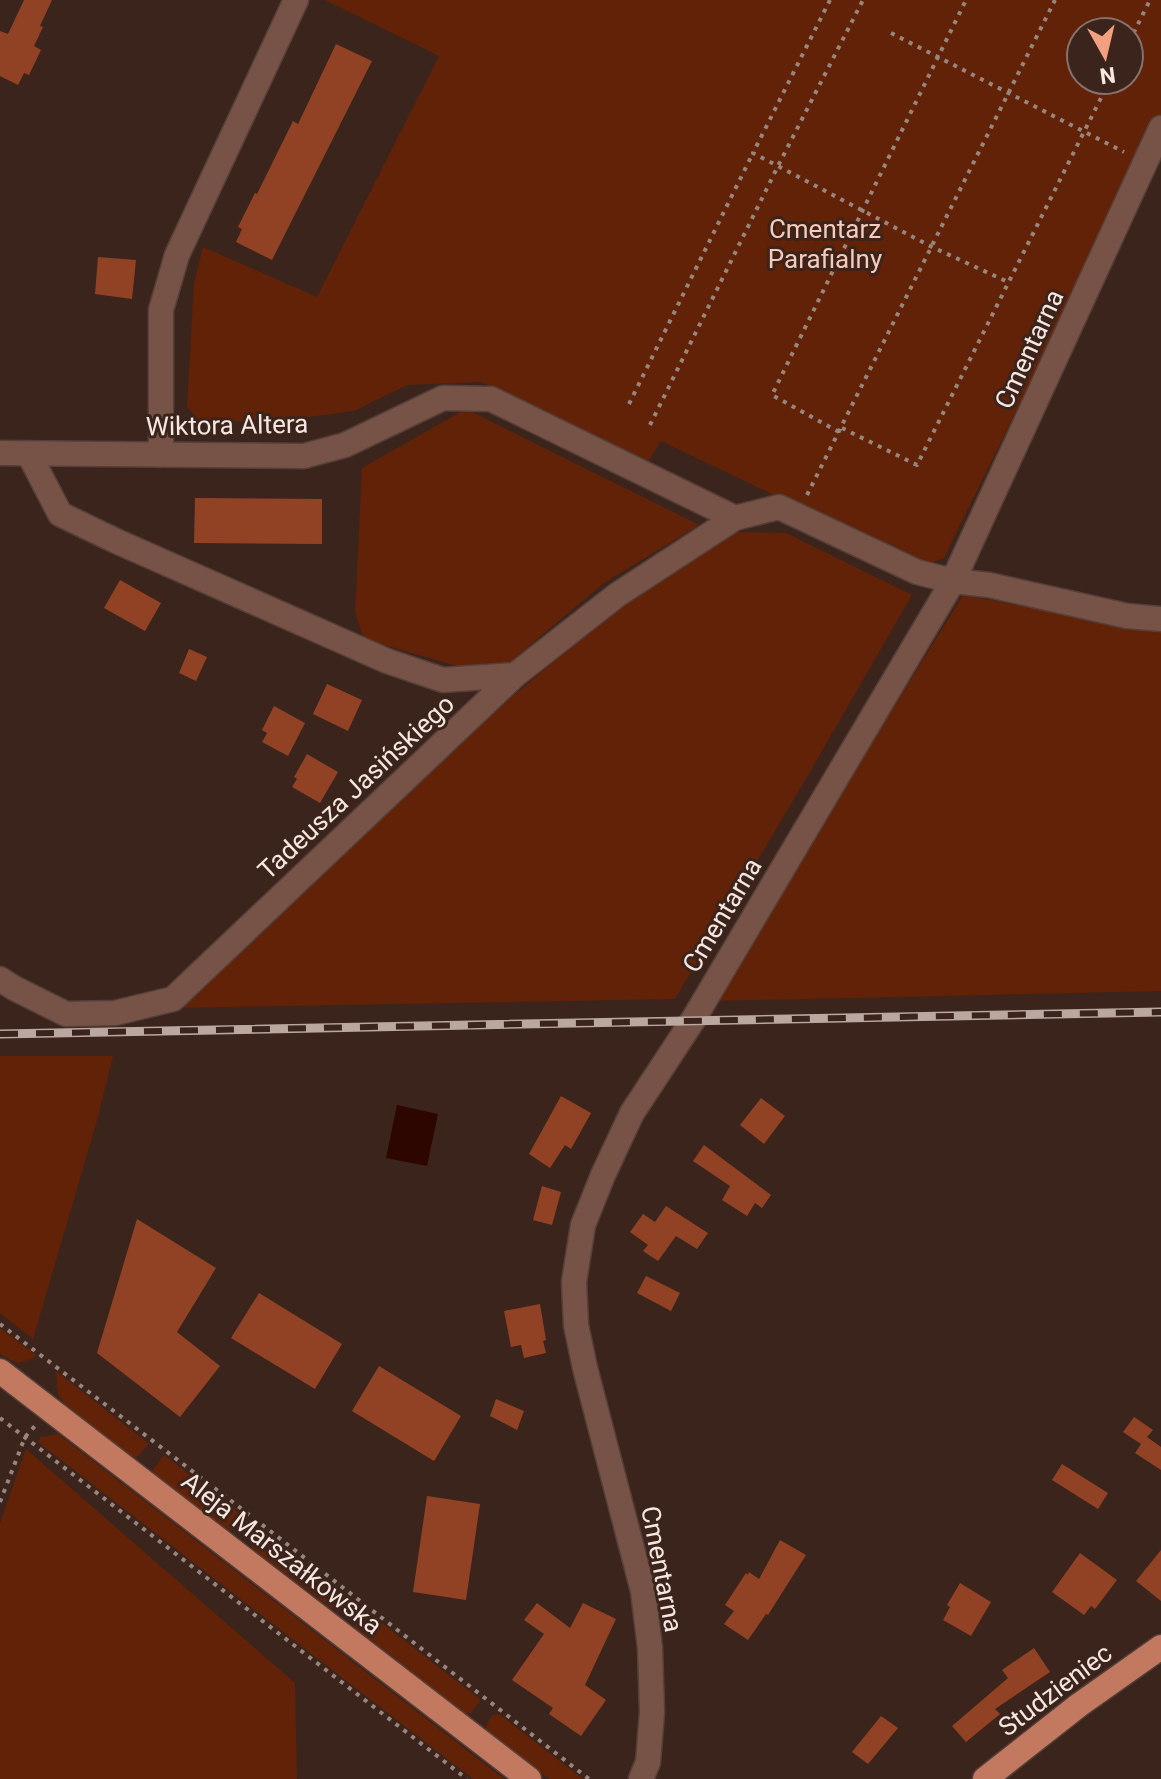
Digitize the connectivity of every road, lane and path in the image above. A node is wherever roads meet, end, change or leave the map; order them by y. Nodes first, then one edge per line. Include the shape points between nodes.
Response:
1 (296, 0) edge
2 (830, 0) edge
3 (863, 0) edge
4 (966, 0) edge
5 (1055, 0) edge
6 (891, 33) dead end
7 (938, 58) junction
8 (1009, 94) junction
9 (1102, 96) edge
10 (1161, 128) edge
11 (1084, 131) junction
12 (753, 153) junction
13 (1145, 163) junction
14 (778, 166) junction
15 (863, 210) junction
16 (932, 247) junction
17 (1008, 282) junction
18 (629, 404) dead end
19 (650, 425) dead end
20 (840, 430) junction
21 (0, 453) edge
22 (29, 454) junction
23 (161, 455) junction
24 (797, 516) junction
25 (735, 518) junction
26 (953, 581) junction
27 (1161, 619) edge
28 (515, 675) junction
29 (0, 979) edge
30 (0, 1324) edge
31 (0, 1371) edge
32 (50, 1409) junction
33 (0, 1418) edge
34 (25, 1437) junction
35 (0, 1502) edge
36 (1161, 1647) edge
37 (467, 1779) edge
38 (529, 1779) edge
39 (589, 1779) edge
40 (641, 1779) edge
41 (985, 1779) edge

1 - 23 street via 177,255 161,310
2 - 12 path
3 - 14 path
4 - 7 path
5 - 8 path
6 - 7 path
7 - 8 path
7 - 15 path
8 - 11 path
8 - 16 path
9 - 11 path
10 - 13 street, Cmentarna
11 - 13 path
11 - 17 path
12 - 14 path
12 - 18 path
13 - 26 street, Cmentarna
14 - 15 path
14 - 19 path
15 - 16 path
15 - 20 path via 772,395
16 - 17 path
16 - 20 path
17 - 20 path via 917,465
20 - 24 path
21 - 22 street, Wiktora Altera
22 - 23 street, Wiktora Altera
22 - 28 street via 60,514 116,541 401,666 443,680
23 - 25 street, Wiktora Altera via 304,456 345,445 443,398 491,399
24 - 25 street, Tadeusza Jasińskiego via 779,507
24 - 26 street, Tadeusza Jasińskiego via 917,572
25 - 28 street, Tadeusza Jasińskiego via 617,595
26 - 27 street, Tadeusza Jasińskiego
26 - 40 street, Cmentarna via 632,1113 583,1225 574,1282 576,1325 643,1591 650,1648 652,1712 648,1762
28 - 29 street, Tadeusza Jasińskiego via 173,999 115,1013 66,1014
30 - 39 path
31 - 32 main road, Aleja Marszałkowska
32 - 34 path
32 - 38 main road, Aleja Marszałkowska
33 - 34 path
34 - 35 path
34 - 37 path
36 - 41 main road, Studzieniec

